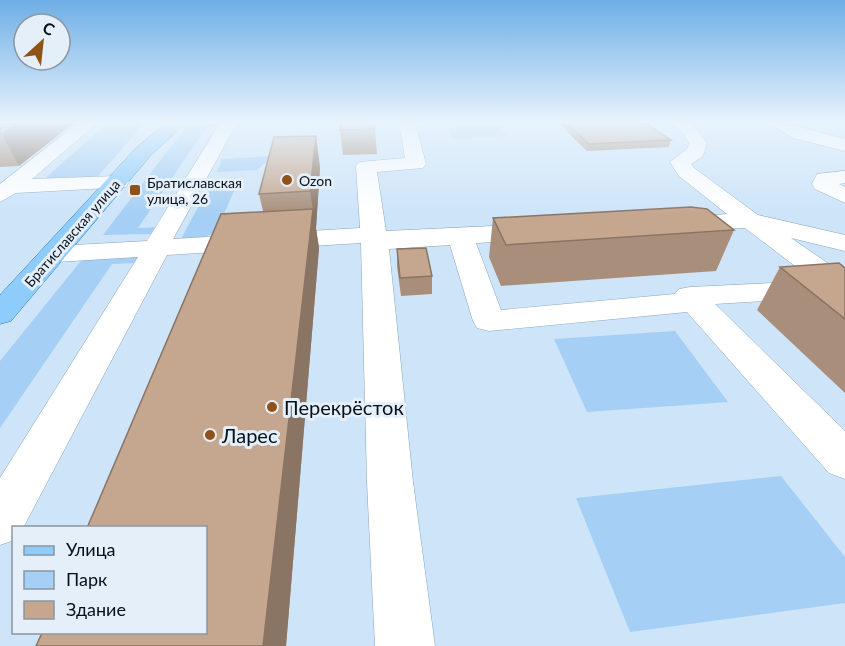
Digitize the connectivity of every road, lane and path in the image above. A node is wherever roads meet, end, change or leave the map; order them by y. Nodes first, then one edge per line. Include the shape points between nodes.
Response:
1 (52, 153) edge
2 (142, 153) edge
3 (211, 153) edge
4 (413, 153) edge
5 (694, 153) edge
6 (845, 177) edge
7 (118, 182) junction
8 (4, 185) edge
9 (845, 196) edge
10 (750, 220) junction
11 (661, 225) edge
12 (555, 231) edge
13 (374, 235) junction
14 (461, 237) junction
15 (845, 243) edge
16 (158, 249) junction
17 (56, 254) junction
18 (844, 288) edge
19 (690, 296) junction
20 (0, 314) edge
21 (845, 460) edge
22 (0, 522) edge
23 (405, 646) edge

1 - 8 lane via 28,173
2 - 7 main road, Братиславская улица
3 - 16 lane via 161,237
4 - 13 lane via 416,164 366,166
5 - 10 lane via 680,162 686,172
6 - 9 lane via 824,178 823,184
7 - 8 lane
7 - 17 main road, Братиславская улица
10 - 11 lane
10 - 15 lane
10 - 18 lane
12 - 14 lane
13 - 14 lane via 384,241
13 - 16 lane
13 - 23 lane
14 - 19 lane via 489,321 685,303
16 - 17 lane
16 - 22 lane
17 - 20 main road, Братиславская улица
18 - 19 lane
19 - 21 lane

